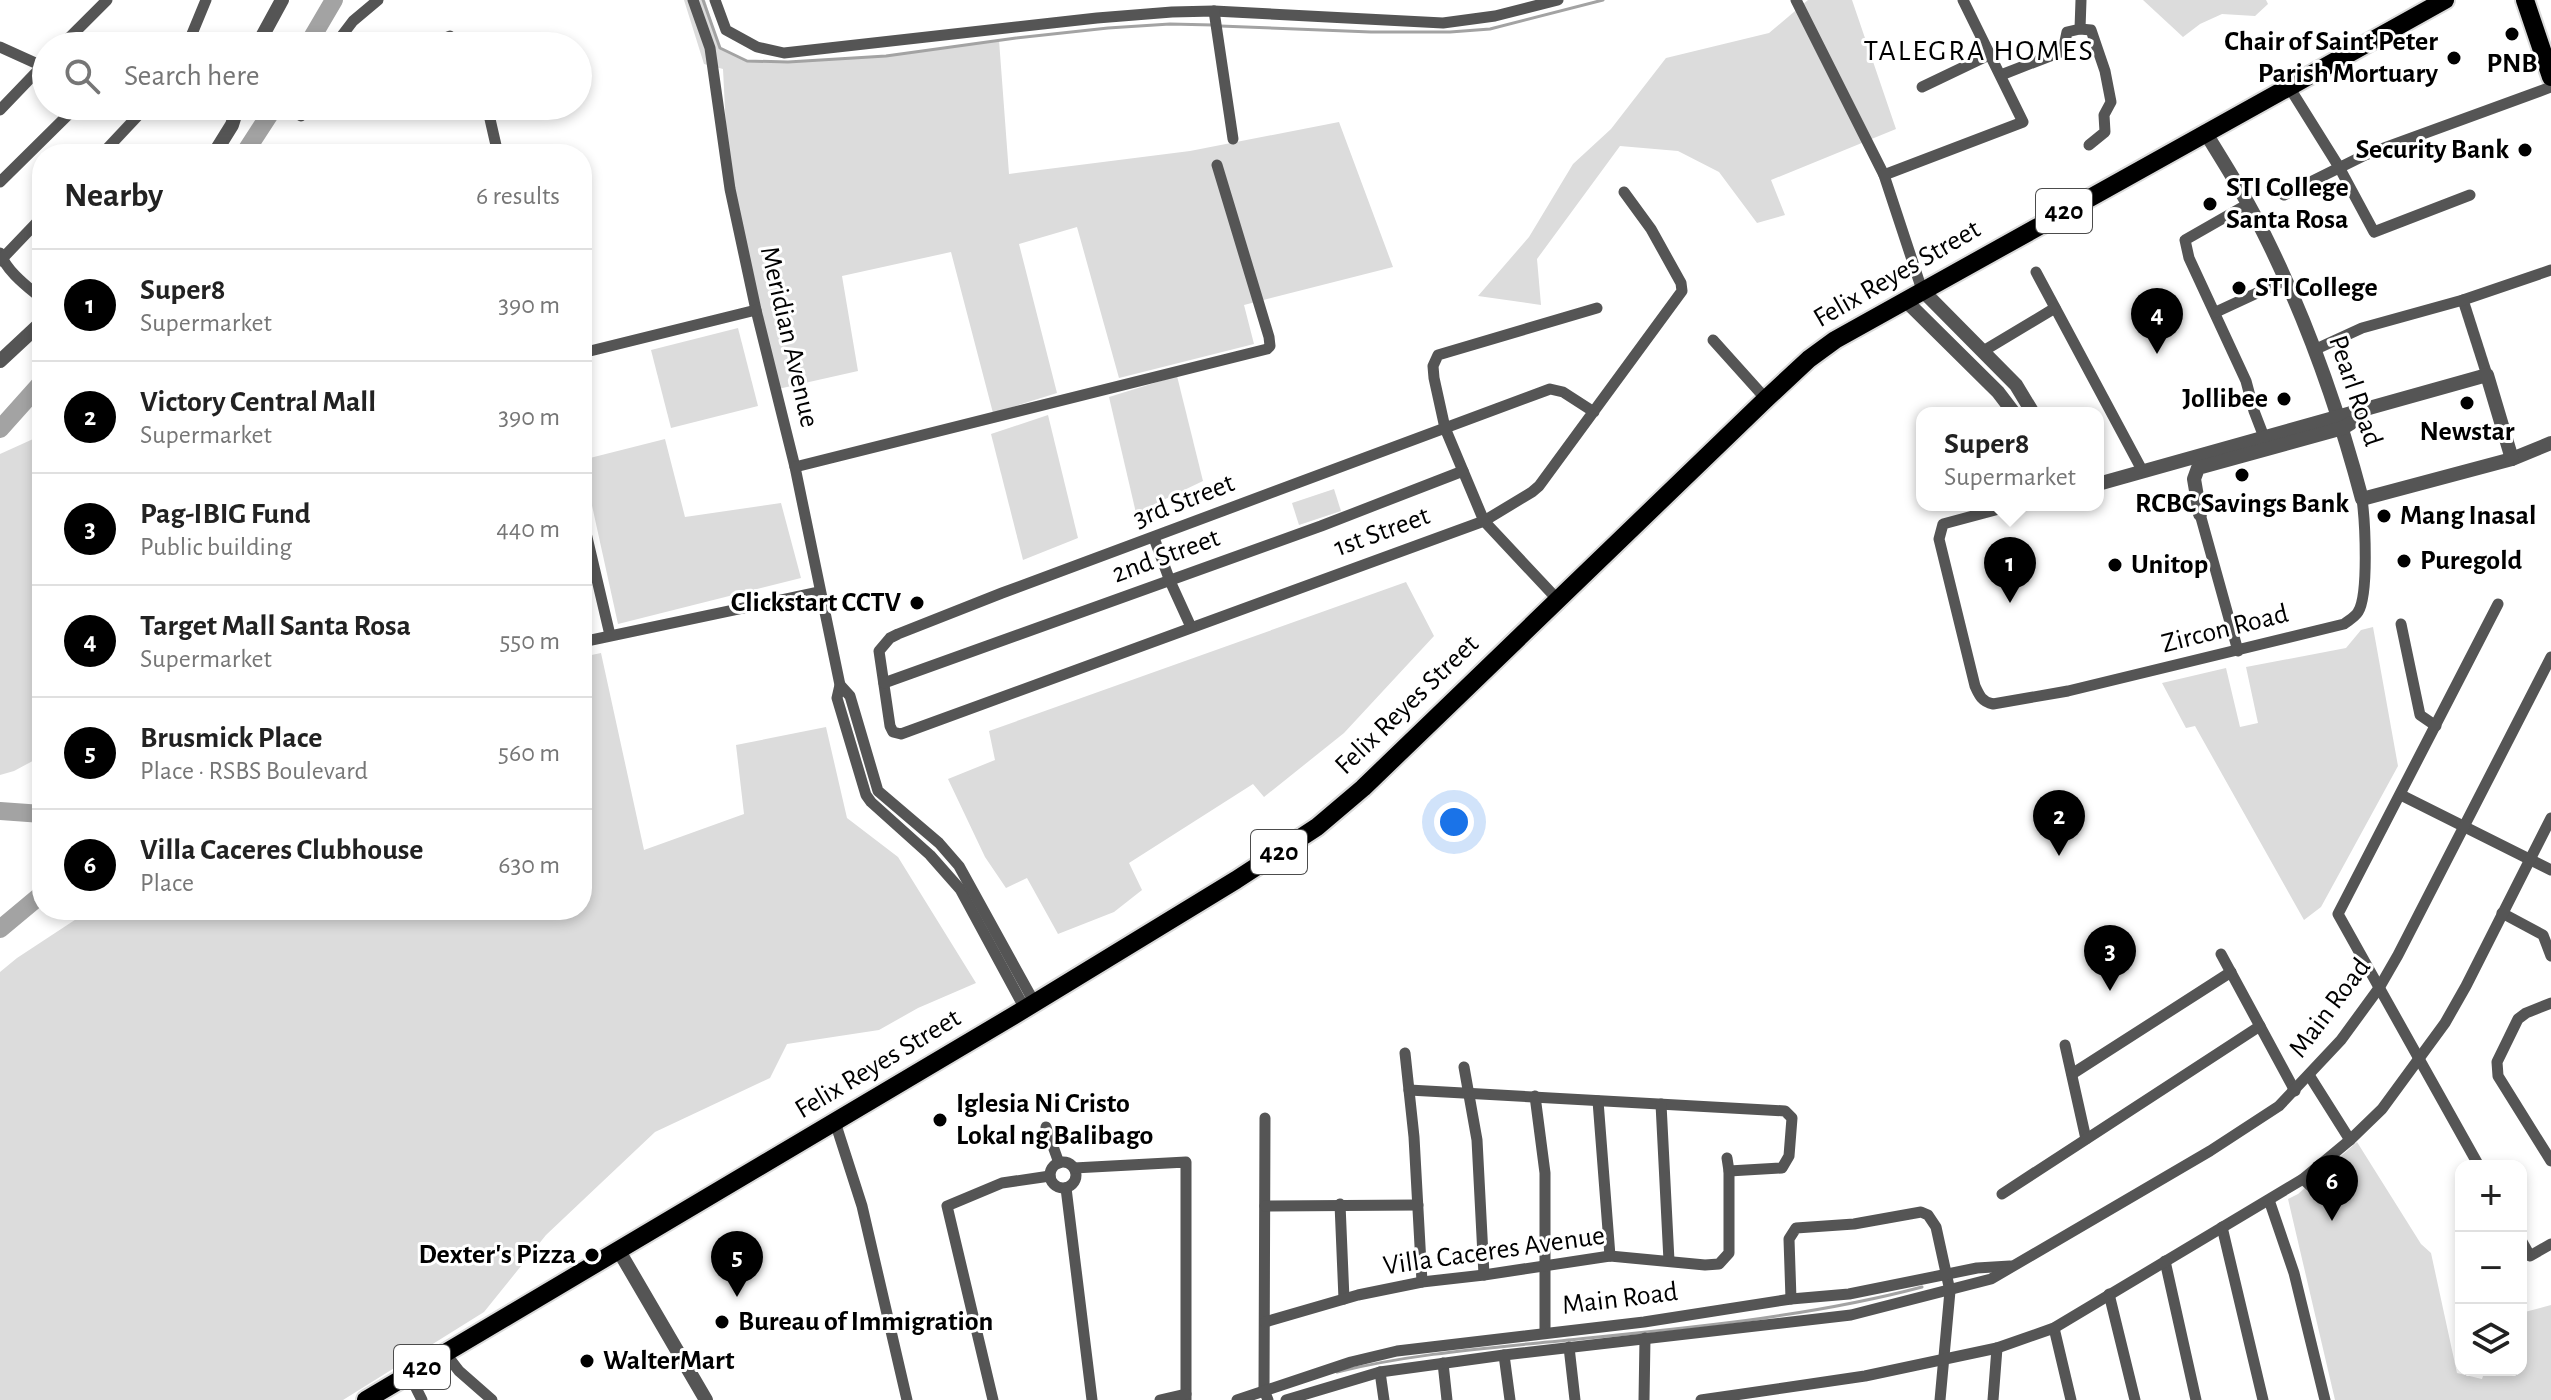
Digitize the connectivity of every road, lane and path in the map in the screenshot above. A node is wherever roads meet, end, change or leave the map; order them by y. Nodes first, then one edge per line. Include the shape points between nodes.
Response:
1 (107, 0) edge
2 (206, 0) edge
3 (282, 0) edge
4 (378, 0) edge
5 (693, 0) edge
6 (715, 0) edge
7 (1558, 0) edge
8 (1796, 0) edge
9 (1963, 0) edge
10 (2081, 0) edge
11 (2445, 0) edge
12 (2525, 0) edge
13 (1215, 19) junction
14 (2080, 29) junction
15 (75, 32) edge
16 (193, 32) edge
17 (265, 32) edge
18 (345, 32) edge
19 (0, 47) edge
20 (1991, 54) junction
21 (32, 59) edge
22 (2001, 75) junction
23 (32, 77) edge
24 (2551, 77) edge
25 (1922, 87) dead end
26 (2289, 87) junction
27 (2551, 87) edge
28 (0, 110) edge
29 (63, 120) edge
30 (134, 120) edge
31 (234, 120) edge
32 (490, 120) edge
33 (2205, 132) junction
34 (1233, 139) dead end
35 (38, 144) edge
36 (111, 144) edge
37 (220, 144) edge
38 (496, 144) edge
39 (2089, 145) dead end
40 (32, 150) edge
41 (1217, 165) dead end
42 (2339, 167) junction
43 (1884, 175) junction
44 (0, 182) edge
45 (1624, 192) dead end
46 (2284, 195) dead end
47 (2470, 195) dead end
48 (2248, 204) junction
49 (32, 227) edge
50 (1, 258) edge
51 (2551, 270) edge
52 (2036, 272) dead end
53 (2285, 280) junction
54 (32, 289) edge
55 (1922, 290) junction
56 (1905, 300) junction
57 (2463, 300) junction
58 (1597, 308) dead end
59 (2055, 308) junction
60 (756, 310) junction
61 (2216, 312) junction
62 (32, 331) edge
63 (1713, 340) dead end
64 (1989, 347) junction
65 (2314, 350) junction
66 (592, 351) edge
67 (0, 361) edge
68 (2487, 375) junction
69 (1766, 399) junction
70 (2009, 407) edge
71 (2029, 407) edge
72 (1594, 412) junction
73 (2341, 422) junction
74 (1445, 428) junction
75 (2264, 437) junction
76 (2551, 443) edge
77 (2512, 459) junction
78 (2163, 465) junction
79 (795, 467) junction
80 (2142, 470) junction
81 (1463, 471) junction
82 (2104, 482) edge
83 (2362, 499) junction
84 (1992, 511) edge
85 (2200, 514) junction
86 (1484, 521) junction
87 (1154, 538) junction
88 (592, 558) edge
89 (1170, 581) junction
90 (819, 592) junction
91 (1558, 600) junction
92 (2498, 604) dead end
93 (2401, 624) dead end
94 (1191, 627) junction
95 (610, 635) junction
96 (592, 640) edge
97 (2238, 651) junction
98 (2551, 657) edge
99 (884, 683) junction
100 (2436, 726) junction
101 (901, 734) joint
102 (2401, 795) junction
103 (2551, 818) edge
104 (2465, 826) junction
105 (2530, 860) junction
106 (2551, 870) edge
107 (2502, 913) junction
108 (2221, 954) dead end
109 (2551, 956) edge
110 (2231, 972) junction
111 (2379, 988) junction
112 (2551, 1003) edge
113 (1030, 1006) junction
114 (2260, 1026) junction
115 (2065, 1045) dead end
116 (1405, 1053) dead end
117 (2419, 1059) junction
118 (1464, 1067) dead end
119 (2072, 1074) junction
120 (2309, 1075) junction
121 (1409, 1090) junction
122 (2295, 1091) junction
123 (1469, 1095) junction
124 (1535, 1096) junction
125 (1598, 1101) junction
126 (1661, 1104) junction
127 (1265, 1118) dead end
128 (835, 1122) junction
129 (1046, 1127) dead end
130 (2086, 1139) junction
131 (2350, 1140) junction
132 (1727, 1158) dead end
133 (2476, 1160) edge
134 (2551, 1161) edge
135 (1059, 1163) junction
136 (2321, 1165) junction
137 (1074, 1168) junction
138 (1729, 1171) junction
139 (1050, 1176) junction
140 (2303, 1179) junction
141 (1066, 1188) junction
142 (2002, 1194) dead end
143 (2269, 1200) junction
144 (1340, 1204) junction
145 (1418, 1205) junction
146 (1265, 1206) junction
147 (2222, 1227) junction
148 (2551, 1244) edge
149 (619, 1251) junction
150 (2527, 1251) edge
151 (1610, 1256) junction
152 (1669, 1261) junction
153 (2165, 1261) junction
154 (1546, 1266) junction
155 (2015, 1266) junction
156 (1946, 1273) junction
157 (1484, 1275) junction
158 (1422, 1282) junction
159 (1950, 1291) junction
160 (2109, 1294) junction
161 (1344, 1299) junction
162 (1791, 1299) junction
163 (1265, 1322) junction
164 (2054, 1328) junction
165 (1545, 1333) junction
166 (1645, 1338) junction
167 (1569, 1347) junction
168 (1997, 1348) junction
169 (445, 1353) junction
170 (1504, 1355) junction
171 (1944, 1360) junction
172 (1443, 1363) junction
173 (1380, 1372) junction
174 (409, 1374) junction
175 (1302, 1377) junction
176 (1995, 1378) junction
177 (1266, 1395) edge
178 (1186, 1397) edge
179 (1308, 1397) edge
180 (366, 1400) edge
181 (422, 1400) edge
182 (492, 1400) edge
183 (706, 1400) edge
184 (907, 1400) edge
185 (993, 1400) edge
186 (1092, 1400) edge
187 (1160, 1400) edge
188 (1237, 1400) edge
189 (1286, 1400) edge
190 (1384, 1400) edge
191 (1447, 1400) edge
192 (1510, 1400) edge
193 (1575, 1400) edge
194 (1644, 1400) edge
195 (1701, 1400) edge
196 (1940, 1400) edge
197 (1993, 1400) edge
198 (2004, 1400) edge
199 (2071, 1400) edge
200 (2135, 1400) edge
201 (2196, 1400) edge
202 (2263, 1400) edge
203 (2325, 1400) edge

1 - 15 street
2 - 16 street
3 - 17 street
4 - 18 street
5 - 60 street, Meridian Avenue via 710,48 730,189
6 - 13 street via 726,30 757,47 784,53 1097,18
7 - 13 street via 1443,23
8 - 43 street
9 - 20 street
10 - 14 street
11 - 26 main road, Felix Reyes Street / 420
12 - 24 main road
13 - 34 street
14 - 22 street via 2067,32 2063,51
14 - 39 street via 2091,30 2111,102 2104,115 2105,132
19 - 21 street
20 - 22 street
20 - 25 street
22 - 43 street via 2023,122
23 - 28 street
26 - 33 main road, Felix Reyes Street / 420
26 - 42 street
27 - 42 street
29 - 35 street
30 - 36 street
31 - 37 street
32 - 38 street
33 - 48 street, Pearl Road
33 - 55 main road, Felix Reyes Street / 420
40 - 44 street
41 - 79 street via 1269,337 1267,349
42 - 46 street
42 - 47 street via 2374,232
43 - 55 street
45 - 72 street, 1st Street via 1651,229 1682,291
48 - 53 street, Pearl Road
48 - 61 street via 2185,240
49 - 50 street
50 - 54 street
51 - 57 street
52 - 59 street
53 - 61 street
53 - 65 street, Pearl Road
55 - 56 main road, Felix Reyes Street / 420
55 - 64 street
56 - 69 main road, Felix Reyes Street / 420 via 1835,340
56 - 70 street
57 - 65 street via 2362,328
57 - 68 street
58 - 74 street via 1438,355 1434,378
59 - 64 street
59 - 80 street
60 - 66 street
60 - 79 street, Meridian Avenue
61 - 75 street
62 - 67 street
63 - 69 street
64 - 71 street
65 - 73 street, Pearl Road
68 - 73 street
68 - 77 street
69 - 91 main road, Felix Reyes Street / 420
72 - 74 street, 3rd Street via 1555,388
72 - 86 street, 1st Street via 1539,486
73 - 75 street
73 - 83 street, Pearl Road
73 - 85 street via 2198,468 2194,479
74 - 81 street
74 - 87 street, 3rd Street
75 - 78 street
76 - 77 street
77 - 83 street
78 - 80 street
78 - 85 street via 2187,476
79 - 90 street, Meridian Avenue
80 - 82 street
81 - 86 street
81 - 89 street, 2nd Street
83 - 97 street, Zircon Road via 2363,603 2357,615 2344,624
84 - 97 street, Zircon Road via 1943,524 1939,539 1975,686 1986,703 2068,691
85 - 97 street
86 - 91 street
86 - 94 street, 1st Street
87 - 89 street
87 - 99 street, 3rd Street via 890,638 879,651
88 - 95 street
89 - 94 street
89 - 99 street, 2nd Street
90 - 95 street
90 - 113 street, Meridian Avenue via 840,685 850,696 878,791 959,866
91 - 113 main road, Felix Reyes Street / 420 via 1317,827
92 - 100 street
93 - 100 street via 2420,715
94 - 101 street, 1st Street
95 - 96 street
98 - 104 street, Main Road
99 - 101 street, 3rd Street via 890,726
100 - 102 street
102 - 104 street
102 - 111 street via 2338,914
103 - 105 street
104 - 105 street
104 - 111 street, Main Road
105 - 106 street
105 - 107 street
107 - 109 street via 2543,935
107 - 117 street via 2445,1023
108 - 110 street
110 - 114 street
110 - 119 street
111 - 117 street
111 - 120 street, Main Road
112 - 134 street via 2518,1019 2496,1068
113 - 128 main road, Felix Reyes Street / 420
114 - 122 street
114 - 130 street
115 - 119 street
116 - 121 street
117 - 131 street via 2382,1109
117 - 133 street
118 - 123 street
119 - 130 street
120 - 122 street, Main Road
120 - 131 street
121 - 123 street
121 - 145 street
122 - 155 street, Main Road via 2243,1130
123 - 124 street
123 - 157 street via 1477,1140
124 - 125 street
124 - 154 street via 1545,1173
125 - 126 street
125 - 151 street
126 - 138 street via 1785,1111 1792,1118 1789,1156 1782,1168
126 - 152 street
127 - 146 street
128 - 149 main road, Felix Reyes Street / 420
128 - 184 street via 862,1206
129 - 135 street
130 - 142 street
131 - 136 street
132 - 138 street, Villa Caceres Avenue
135 - 137 street
135 - 139 street
136 - 140 street
136 - 140 street via 2331,1179 2326,1191 2317,1192
137 - 141 street via 1075,1182
137 - 178 street via 1186,1162
138 - 152 street, Villa Caceres Avenue via 1729,1253 1711,1266
139 - 141 street via 1055,1186
139 - 185 street via 1002,1183 947,1206
140 - 143 street
141 - 186 street
143 - 147 street
143 - 203 street via 2294,1273
144 - 145 street
144 - 146 street
144 - 161 street
145 - 158 street
146 - 163 street
147 - 153 street
147 - 202 street
148 - 150 street via 2530,1256
149 - 169 main road, Felix Reyes Street / 420
149 - 183 street
151 - 152 street, Villa Caceres Avenue
151 - 154 street, Villa Caceres Avenue
153 - 160 street
153 - 201 street
154 - 157 street, Villa Caceres Avenue
154 - 165 street
155 - 156 street, Main Road
155 - 159 street, Main Road
156 - 159 street
156 - 162 street, Main Road via 1849,1294
156 - 162 street via 1936,1227 1921,1212 1806,1226 1796,1228 1789,1239
157 - 158 street, Villa Caceres Avenue
158 - 161 street, Villa Caceres Avenue
159 - 166 street, Main Road via 1851,1315
159 - 171 street
160 - 164 street
160 - 200 street
161 - 163 street, Villa Caceres Avenue
162 - 165 street, Main Road
163 - 177 street
164 - 168 street
164 - 199 street
165 - 175 street, Main Road via 1385,1353
166 - 167 street, Main Road
166 - 194 street
167 - 170 street, Main Road
167 - 193 street
168 - 171 street
168 - 176 street
169 - 174 main road, Felix Reyes Street / 420
169 - 182 street
170 - 172 street, Main Road
170 - 192 street
171 - 195 street
171 - 196 street
172 - 173 street, Main Road
172 - 191 street
173 - 179 street, Main Road
173 - 190 street
174 - 180 main road, Felix Reyes Street / 420
174 - 181 street
175 - 177 street, Main Road
175 - 179 street
176 - 197 street
176 - 198 street
177 - 188 street, Main Road
178 - 187 street
179 - 189 street, Main Road

